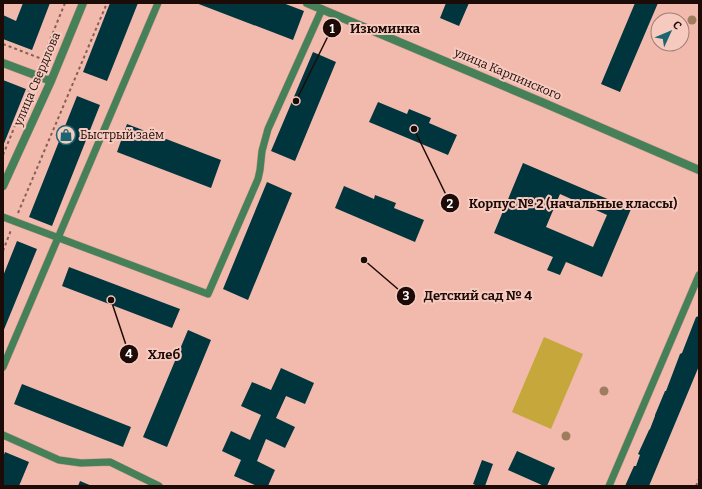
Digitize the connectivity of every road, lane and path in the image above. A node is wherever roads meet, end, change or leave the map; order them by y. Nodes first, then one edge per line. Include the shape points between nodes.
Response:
1 (83, 3) edge
2 (107, 3) edge
3 (158, 3) edge
4 (307, 3) edge
5 (322, 9) junction
6 (3, 44) edge
7 (42, 59) dead end
8 (3, 62) edge
9 (51, 81) junction
10 (699, 170) edge
11 (3, 186) edge
12 (3, 217) edge
13 (15, 222) junction
14 (57, 237) junction
15 (3, 252) edge
16 (699, 275) edge
17 (3, 367) edge
18 (3, 435) edge
19 (699, 479) edge
20 (159, 486) edge
21 (609, 486) edge
22 (696, 486) edge

1 - 9 street, улица Свердлова
2 - 13 path
3 - 14 lane
4 - 5 street, улица Карпинского
5 - 10 street, улица Карпинского
5 - 14 lane via 268,129 258,179 208,294
6 - 7 path
8 - 9 street
9 - 11 street, улица Свердлова
12 - 13 lane
13 - 14 lane
13 - 15 path
14 - 17 lane
16 - 21 lane
18 - 20 lane via 59,460 81,463 110,462
19 - 22 path

